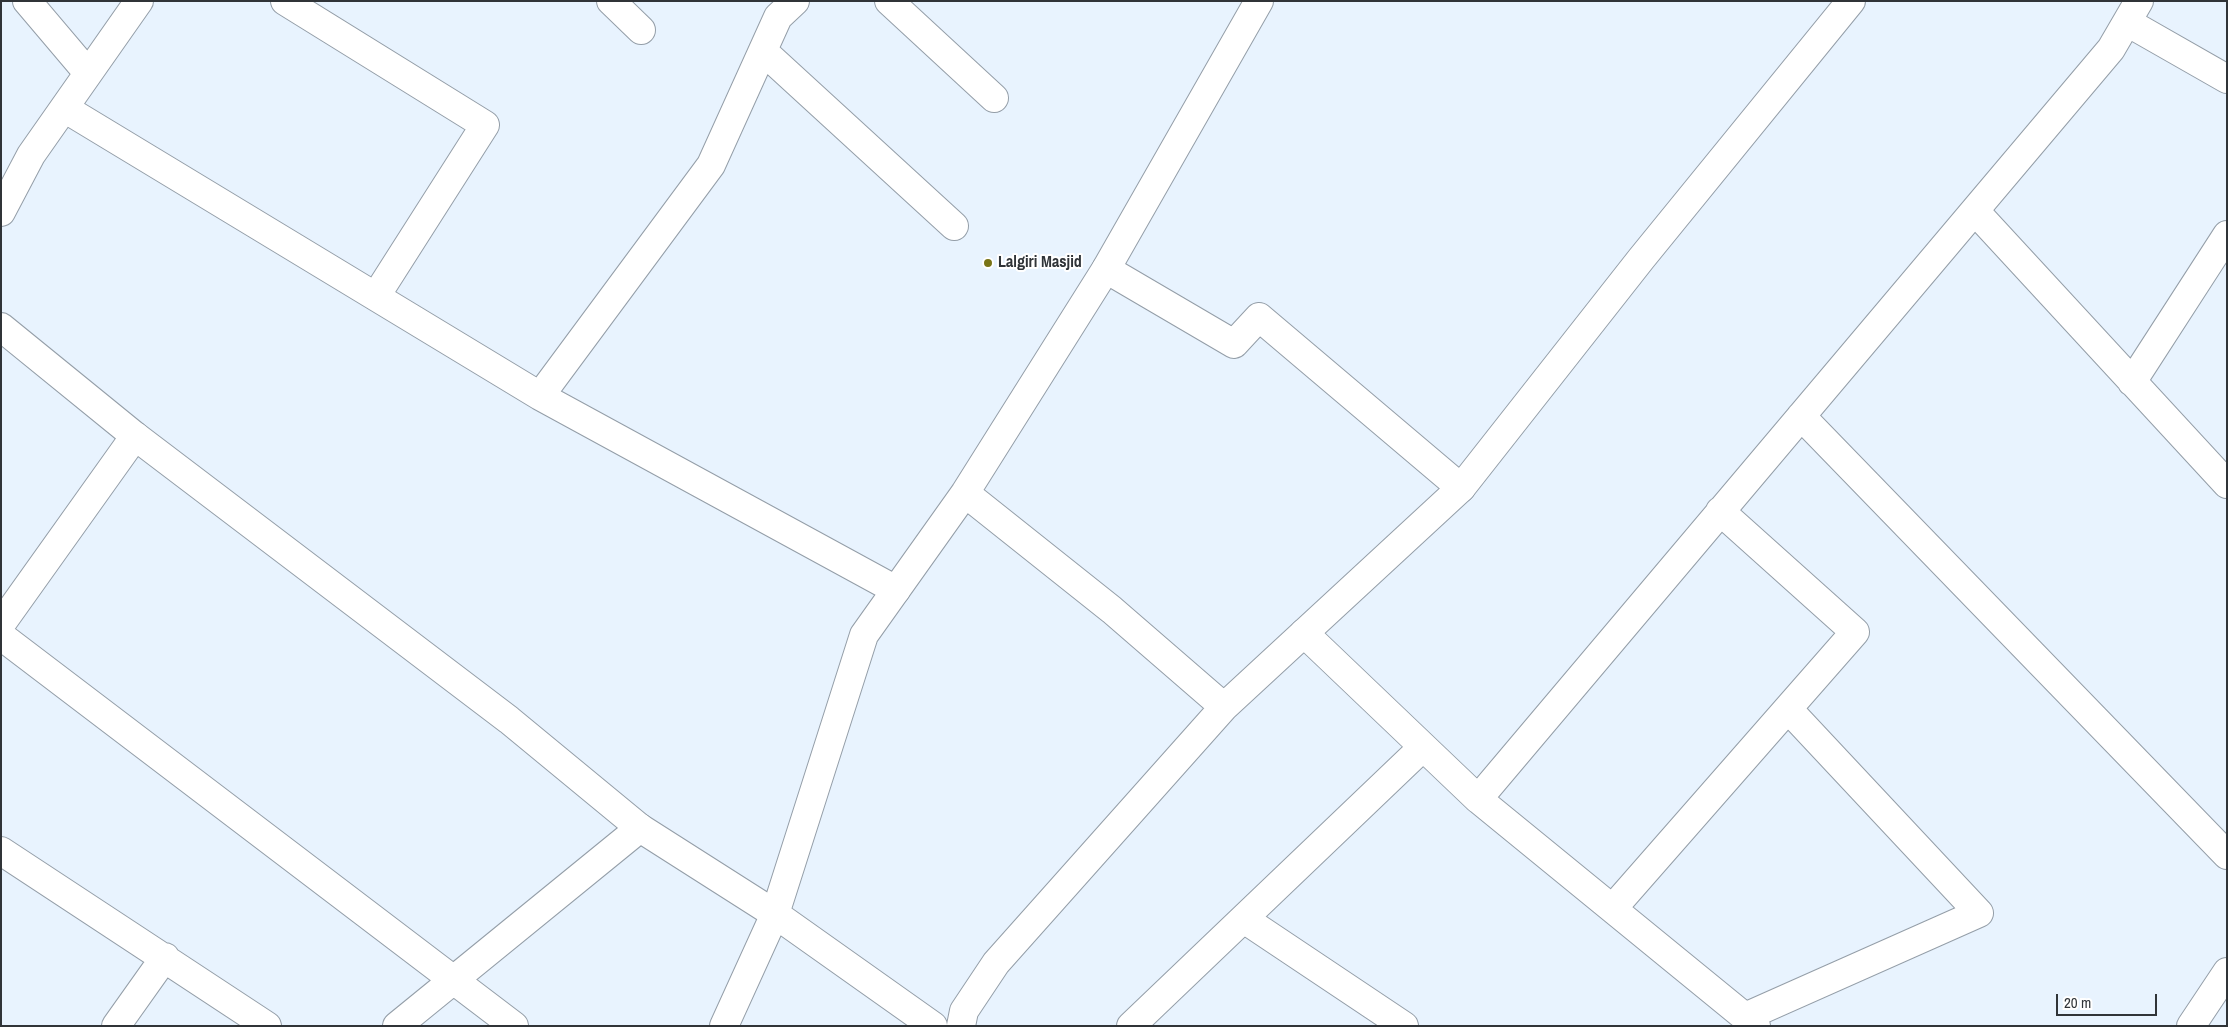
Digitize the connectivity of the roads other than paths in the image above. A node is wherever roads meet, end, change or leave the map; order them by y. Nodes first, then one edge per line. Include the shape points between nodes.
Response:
1 (27, 1) edge
2 (139, 1) edge
3 (285, 1) edge
4 (612, 1) edge
5 (889, 1) edge
6 (1259, 1) edge
7 (1851, 1) edge
8 (780, 7) edge
9 (2133, 12) edge
10 (641, 30) dead end
11 (763, 51) junction
12 (88, 73) junction
13 (2227, 79) edge
14 (994, 98) dead end
15 (64, 108) junction
16 (1975, 211) junction
17 (1, 212) edge
18 (954, 226) dead end
19 (2227, 235) edge
20 (1106, 269) junction
21 (376, 296) junction
22 (1, 327) edge
23 (2132, 382) junction
24 (540, 396) junction
25 (1801, 416) junction
26 (135, 436) junction
27 (2227, 484) edge
28 (1462, 488) junction
29 (965, 494) junction
30 (1720, 511) junction
31 (896, 590) junction
32 (1, 624) edge
33 (1304, 633) junction
34 (1, 636) edge
35 (1224, 707) junction
36 (1788, 709) junction
37 (1423, 747) junction
38 (1478, 799) junction
39 (640, 828) junction
40 (1, 850) edge
41 (2227, 855) edge
42 (1612, 908) junction
43 (774, 914) junction
44 (1244, 918) junction
45 (165, 957) junction
46 (2227, 972) edge
47 (453, 981) junction
48 (1750, 1021) edge
49 (116, 1026) edge
50 (267, 1026) edge
51 (398, 1026) edge
52 (514, 1026) edge
53 (724, 1026) edge
54 (933, 1026) edge
55 (962, 1026) edge
56 (1131, 1026) edge
57 (1404, 1026) edge
58 (2191, 1026) edge

1 - 12 street
2 - 12 street
3 - 21 street via 486,125
4 - 10 street
5 - 14 street
6 - 20 street
7 - 28 street via 1641,259
8 - 11 street
9 - 13 street
9 - 16 street via 2111,49
11 - 18 street
11 - 24 street via 711,165
12 - 15 street
15 - 17 street via 31,155
15 - 21 street
16 - 23 street
16 - 25 street
19 - 23 street
20 - 28 street via 1234,344 1259,318
20 - 29 street
21 - 24 street
22 - 26 street
23 - 27 street
24 - 31 street
25 - 30 street
25 - 41 street
26 - 32 street
26 - 39 street via 509,720
28 - 33 street
29 - 31 street
29 - 35 street via 1112,610
30 - 36 street via 1855,632
30 - 38 street
31 - 43 street via 864,635
33 - 35 street
33 - 37 street
34 - 47 street
35 - 55 street via 996,963 964,1011
36 - 42 street
36 - 48 street via 1979,913
37 - 38 street
37 - 44 street
38 - 42 street
39 - 43 street
39 - 47 street
40 - 45 street
42 - 48 street
43 - 53 street
43 - 54 street
44 - 56 street
44 - 57 street
45 - 49 street
45 - 50 street
46 - 58 street
47 - 51 street
47 - 52 street

